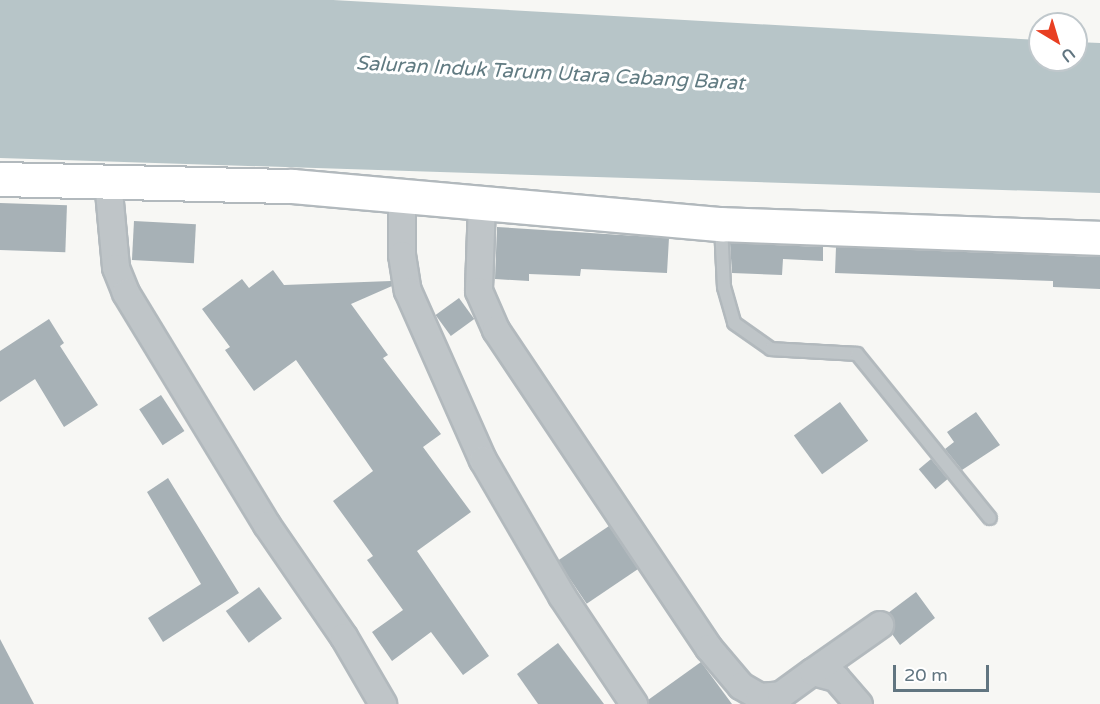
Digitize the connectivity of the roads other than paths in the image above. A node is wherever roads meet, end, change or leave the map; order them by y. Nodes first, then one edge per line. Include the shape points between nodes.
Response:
1 (0, 179) edge
2 (108, 181) junction
3 (402, 196) junction
4 (482, 203) junction
5 (721, 224) junction
6 (1100, 238) edge
7 (990, 518) dead end
8 (880, 625) dead end
9 (813, 672) junction
10 (383, 704) edge
11 (634, 704) edge
12 (859, 704) edge

1 - 2 street
2 - 3 street via 292,186
2 - 10 street via 116,268 126,293 267,525 344,637
3 - 4 street
3 - 11 street via 402,255 408,291 483,460 562,596
4 - 5 street
4 - 9 street via 479,291 496,330 709,648 741,686 760,697 781,695
5 - 6 street
5 - 7 lane via 724,287 734,323 771,349 857,354
8 - 9 street
9 - 12 street via 836,678

